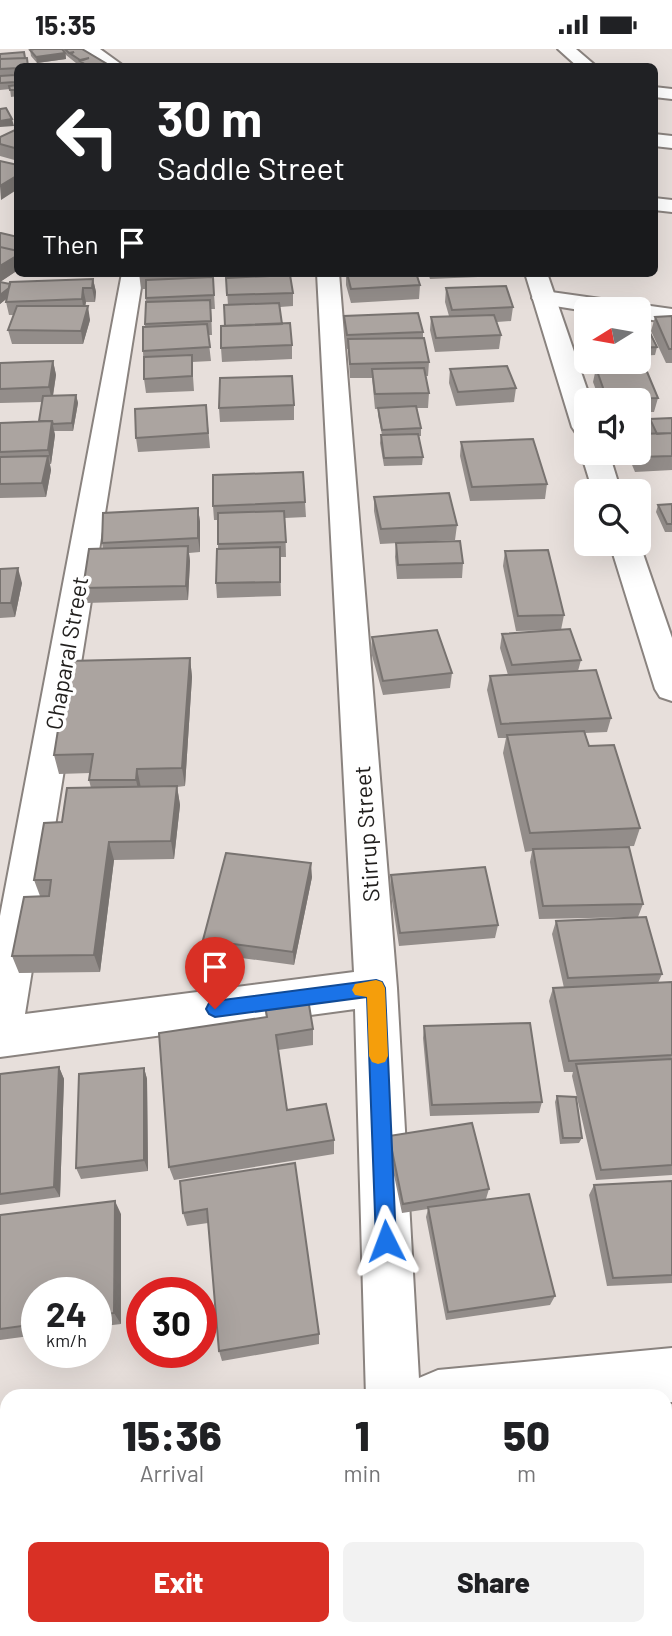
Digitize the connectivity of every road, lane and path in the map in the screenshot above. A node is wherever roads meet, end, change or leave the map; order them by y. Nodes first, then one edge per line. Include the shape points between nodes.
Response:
1 (88, 49) edge
2 (566, 49) edge
3 (111, 63) edge
4 (584, 63) edge
5 (132, 277) edge
6 (328, 277) edge
7 (537, 277) edge
8 (544, 298) junction
9 (574, 302) edge
10 (651, 313) edge
11 (672, 316) edge
12 (574, 390) edge
13 (629, 556) edge
14 (672, 689) edge
15 (376, 988) junction
16 (0, 1034) edge
17 (672, 1375) edge
18 (393, 1389) edge
19 (523, 1389) edge

1 - 3 street
2 - 4 street
5 - 16 street, Chaparal Street
6 - 15 street, Stirrup Street
7 - 8 street
8 - 9 street
8 - 12 street
10 - 11 street
13 - 14 street
15 - 16 street
15 - 18 street, Stirrup Street
17 - 19 street

